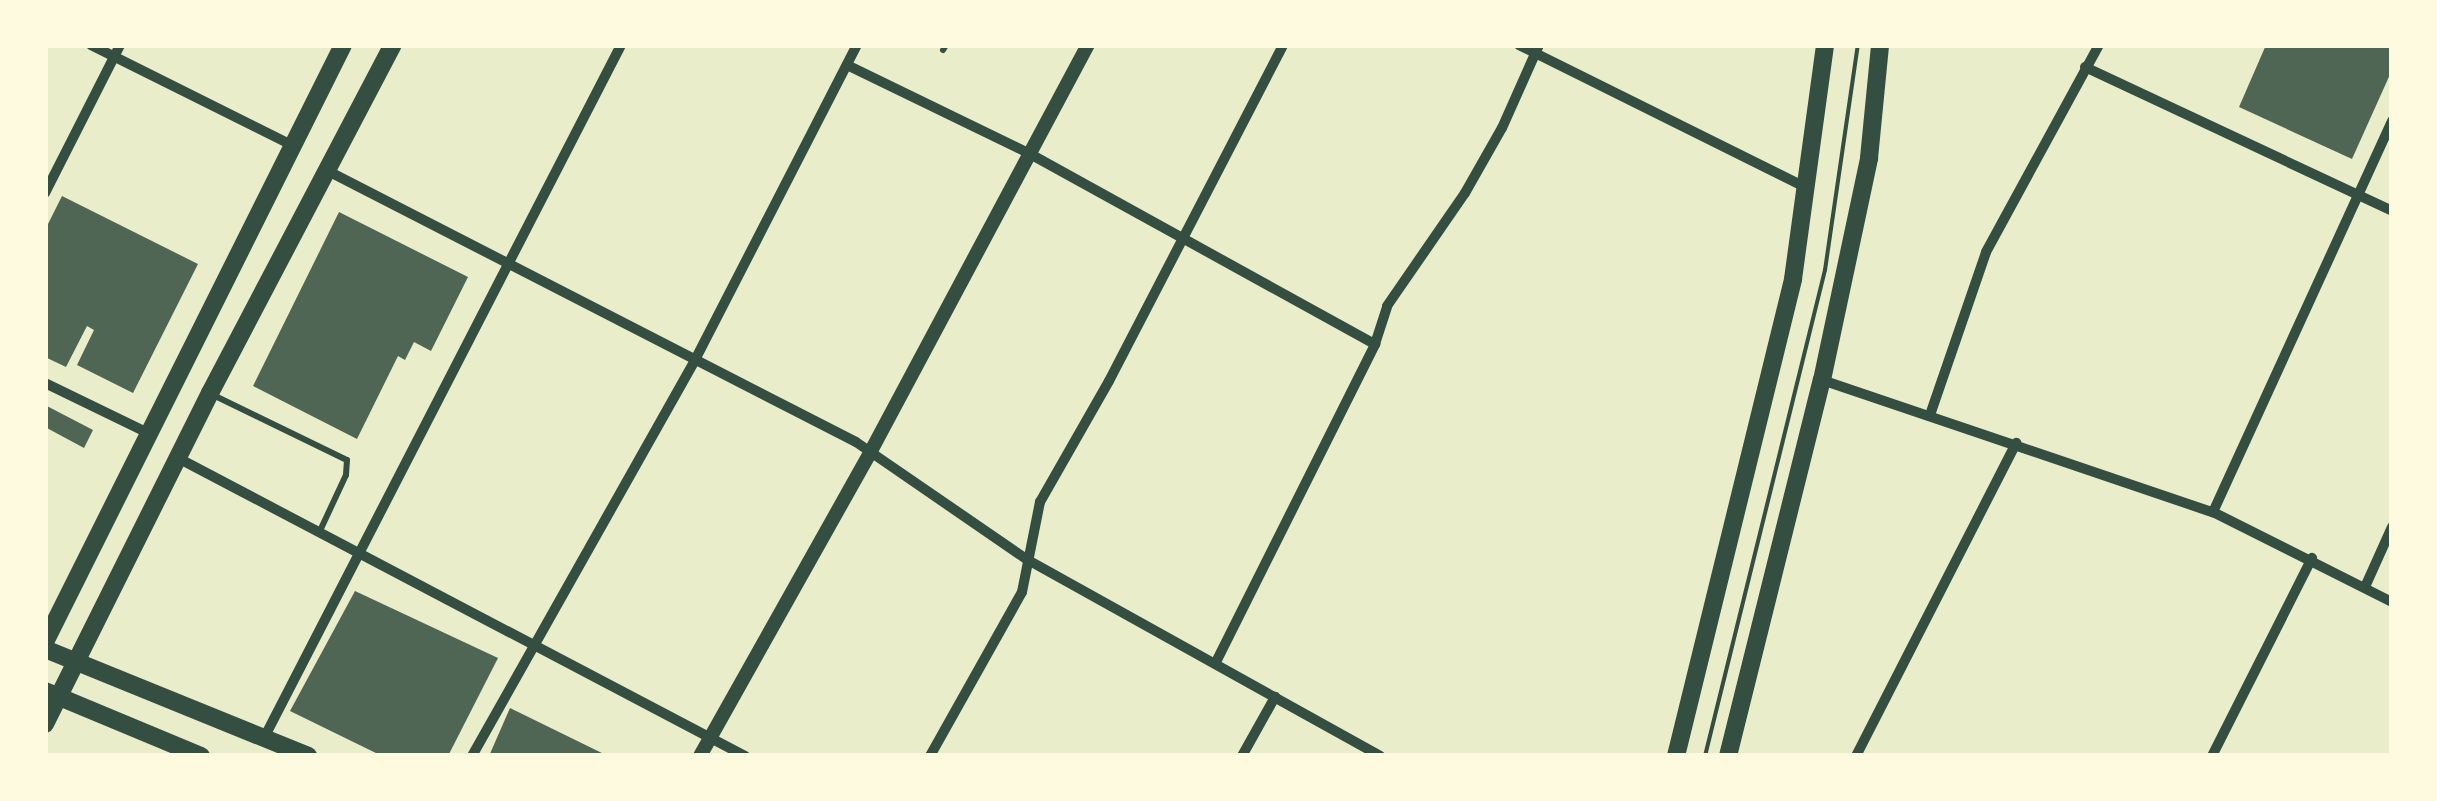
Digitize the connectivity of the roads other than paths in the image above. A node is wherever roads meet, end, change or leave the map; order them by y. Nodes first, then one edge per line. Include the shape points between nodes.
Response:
1 (92, 45) edge
2 (120, 45) edge
3 (344, 45) edge
4 (393, 45) edge
5 (622, 45) edge
6 (857, 45) edge
7 (1088, 45) edge
8 (1283, 45) edge
9 (1519, 45) edge
10 (1825, 45) edge
11 (1880, 45) edge
12 (2099, 45) edge
13 (1537, 49) edge
14 (114, 57) junction
15 (847, 65) junction
16 (2085, 68) junction
17 (2392, 121) edge
18 (292, 145) junction
19 (1032, 155) junction
20 (328, 171) junction
21 (1808, 188) junction
22 (45, 194) edge
23 (2360, 195) junction
24 (2392, 210) edge
25 (1184, 236) junction
26 (510, 266) junction
27 (1374, 344) junction
28 (695, 360) junction
29 (1822, 380) junction
30 (45, 382) edge
31 (210, 393) junction
32 (1930, 415) junction
33 (148, 433) junction
34 (2016, 443) junction
35 (871, 450) junction
36 (178, 458) junction
37 (2213, 512) junction
38 (2392, 527) edge
39 (319, 534) junction
40 (359, 555) junction
41 (2312, 558) junction
42 (1028, 560) junction
43 (2364, 587) junction
44 (2392, 602) edge
45 (535, 644) junction
46 (45, 645) edge
47 (77, 661) junction
48 (1216, 662) junction
49 (52, 694) edge
50 (1275, 696) junction
51 (45, 724) edge
52 (711, 737) junction
53 (264, 738) junction
54 (191, 754) edge
55 (308, 756) edge
56 (472, 756) edge
57 (700, 756) edge
58 (745, 756) edge
59 (930, 756) edge
60 (1242, 756) edge
61 (1380, 756) edge
62 (1676, 756) edge
63 (1728, 756) edge
64 (1856, 756) edge
65 (2212, 756) edge

1 - 14 street
2 - 14 street
3 - 18 main road
4 - 20 main road
5 - 26 street
6 - 15 street
7 - 19 street
8 - 25 street
9 - 13 street
10 - 21 main road
11 - 29 main road via 1869,158
12 - 16 street
13 - 21 street
13 - 27 street via 1502,128 1388,306
14 - 18 street
14 - 22 street
15 - 19 street
15 - 28 street
16 - 23 street
16 - 32 street via 1986,252
17 - 23 street
18 - 33 main road
19 - 25 street
19 - 35 street
20 - 26 street
20 - 31 main road
21 - 62 main road via 1793,280
23 - 24 street
23 - 37 street
25 - 27 street
25 - 42 street via 1040,502
26 - 28 street
26 - 40 street
27 - 48 street
28 - 35 street
28 - 45 street
29 - 32 street
29 - 63 main road
30 - 33 street
31 - 36 main road
31 - 39 lane via 347,460
32 - 34 street
33 - 46 main road
34 - 37 street
34 - 64 street
35 - 42 street
35 - 52 street
36 - 39 street
36 - 47 main road
37 - 41 street
38 - 43 street
39 - 40 street
40 - 45 street
40 - 53 street
41 - 43 street
41 - 65 street
42 - 48 street
42 - 59 street via 1022,592
43 - 44 street
45 - 52 street
45 - 56 street
46 - 47 main road
47 - 49 main road
47 - 53 main road
48 - 50 street
49 - 51 main road
49 - 54 main road
50 - 60 street
50 - 61 street
52 - 57 street
52 - 58 street
53 - 55 main road

